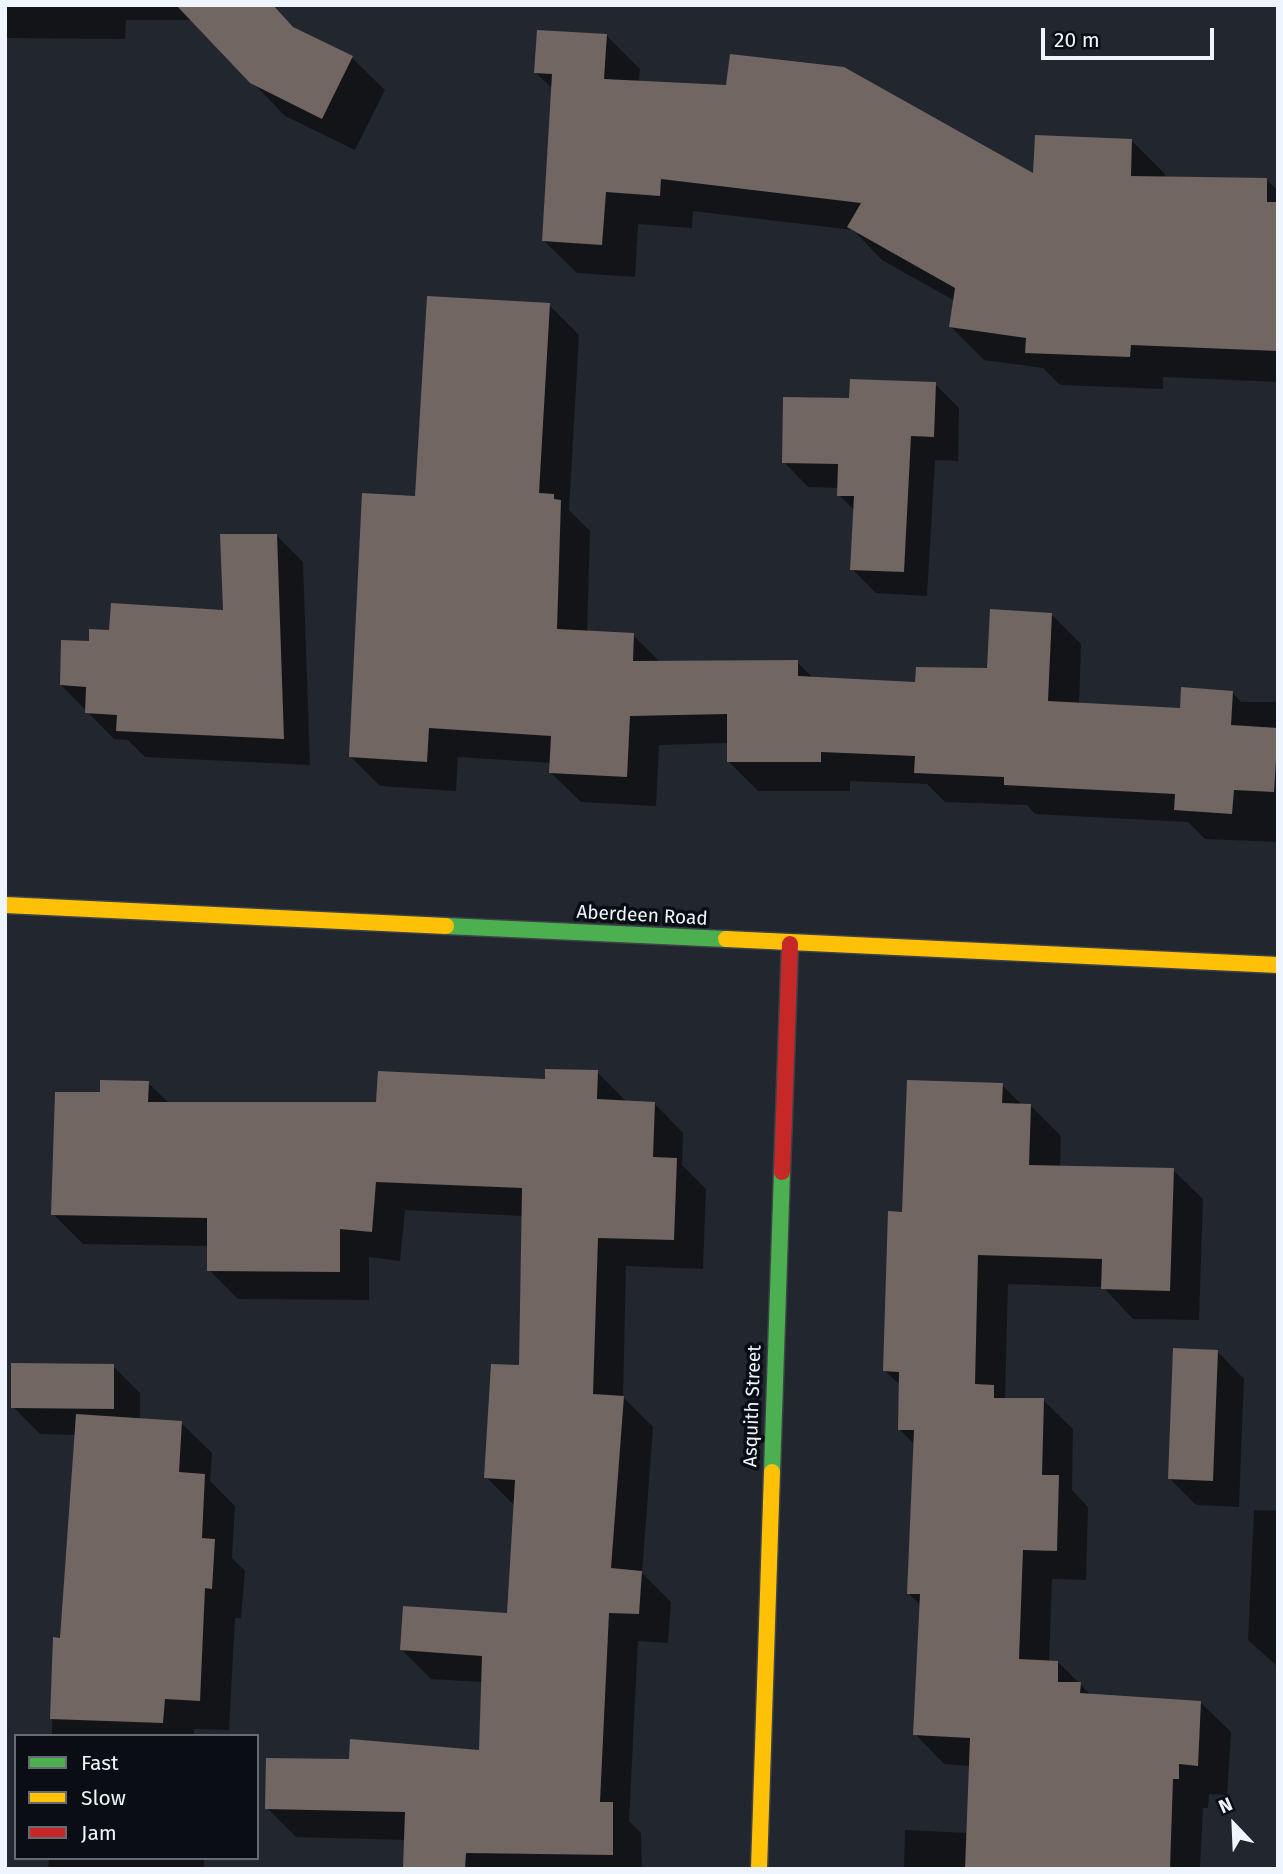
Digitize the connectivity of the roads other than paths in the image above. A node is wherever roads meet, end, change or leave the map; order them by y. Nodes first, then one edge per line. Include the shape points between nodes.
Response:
1 (5, 905) edge
2 (790, 944) junction
3 (1278, 965) edge
4 (759, 1869) edge

1 - 2 street, Aberdeen Road
2 - 3 street, Aberdeen Road
2 - 4 street, Asquith Street

